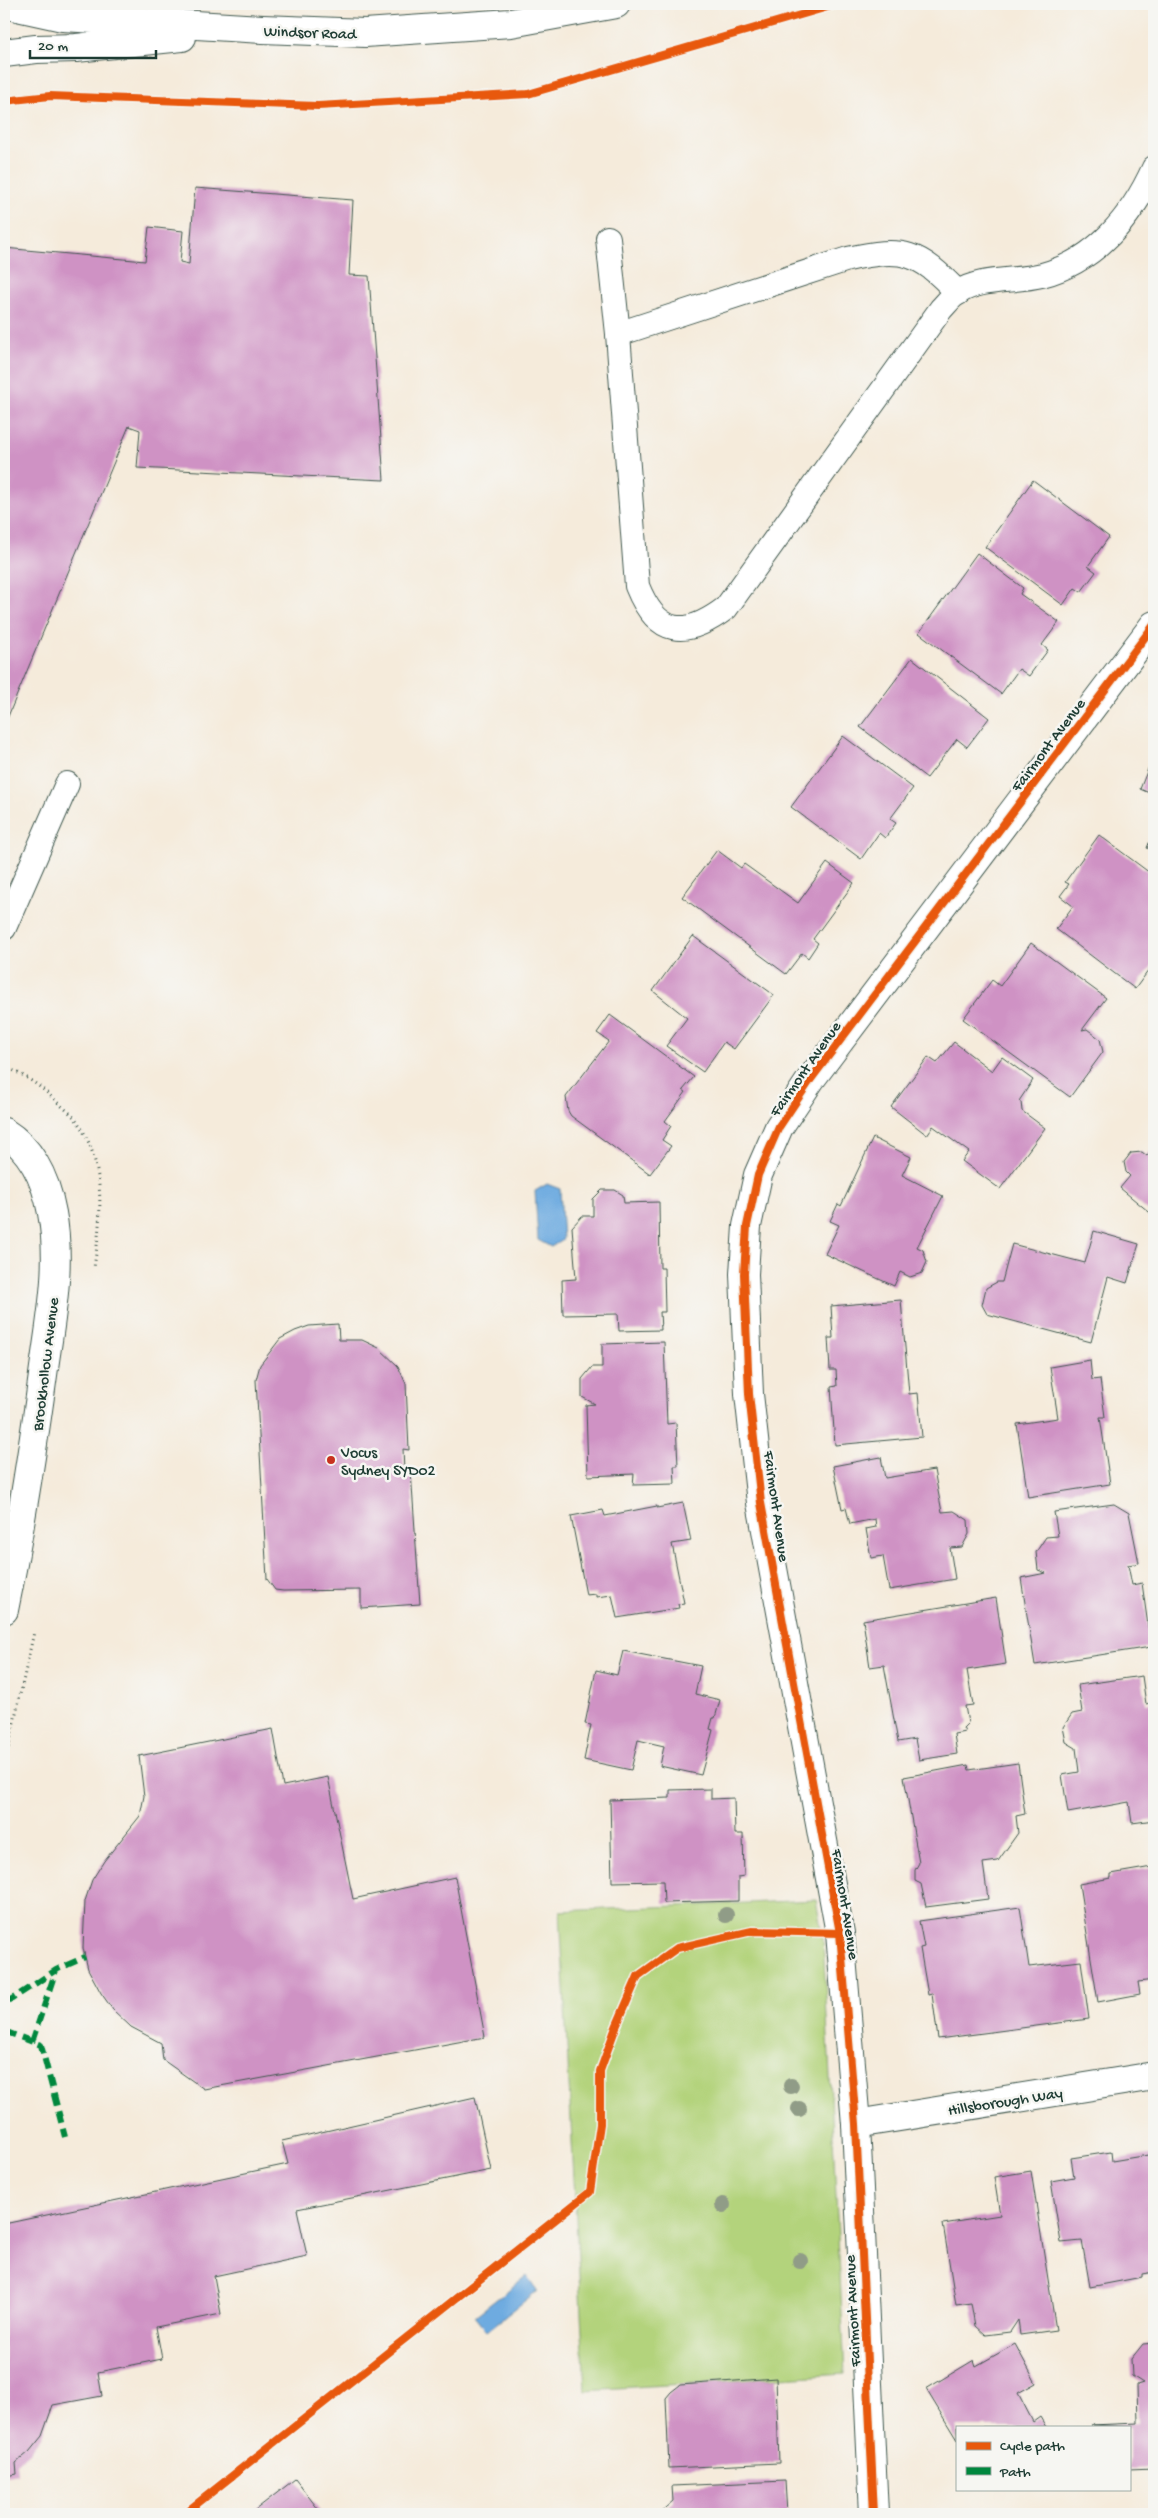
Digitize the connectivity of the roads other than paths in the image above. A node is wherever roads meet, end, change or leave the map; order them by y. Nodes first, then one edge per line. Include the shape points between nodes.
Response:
1 (4, 4) edge
2 (616, 4) edge
3 (264, 29) junction
4 (4, 53) edge
5 (1154, 168) edge
6 (608, 238) dead end
7 (958, 293) junction
8 (618, 334) junction
9 (1154, 625) edge
10 (67, 784) dead end
11 (4, 928) edge
12 (4, 1132) edge
13 (4, 1610) edge
14 (1154, 2076) edge
15 (856, 2124) junction
16 (874, 2514) edge

1 - 3 street, Windsor Road via 64,17
2 - 3 street, Windsor Road via 511,23 365,33
3 - 4 street
5 - 7 lane via 1134,207 1090,252 1065,267 1041,275 980,284
6 - 8 lane
7 - 8 lane via 937,271 916,257 896,251 848,259
7 - 8 lane via 922,334 726,608 694,628 677,628 659,620 645,606 637,586
9 - 15 street, Fairmont Avenue via 805,1087 779,1127 758,1175 747,1226 744,1274 749,1394 761,1503 840,1933
10 - 11 lane
12 - 13 street, Brookhollow Avenue via 19,1142 41,1173 52,1214 55,1264 51,1321 27,1490
14 - 15 street, Hillsborough Way
15 - 16 street, Fairmont Avenue

